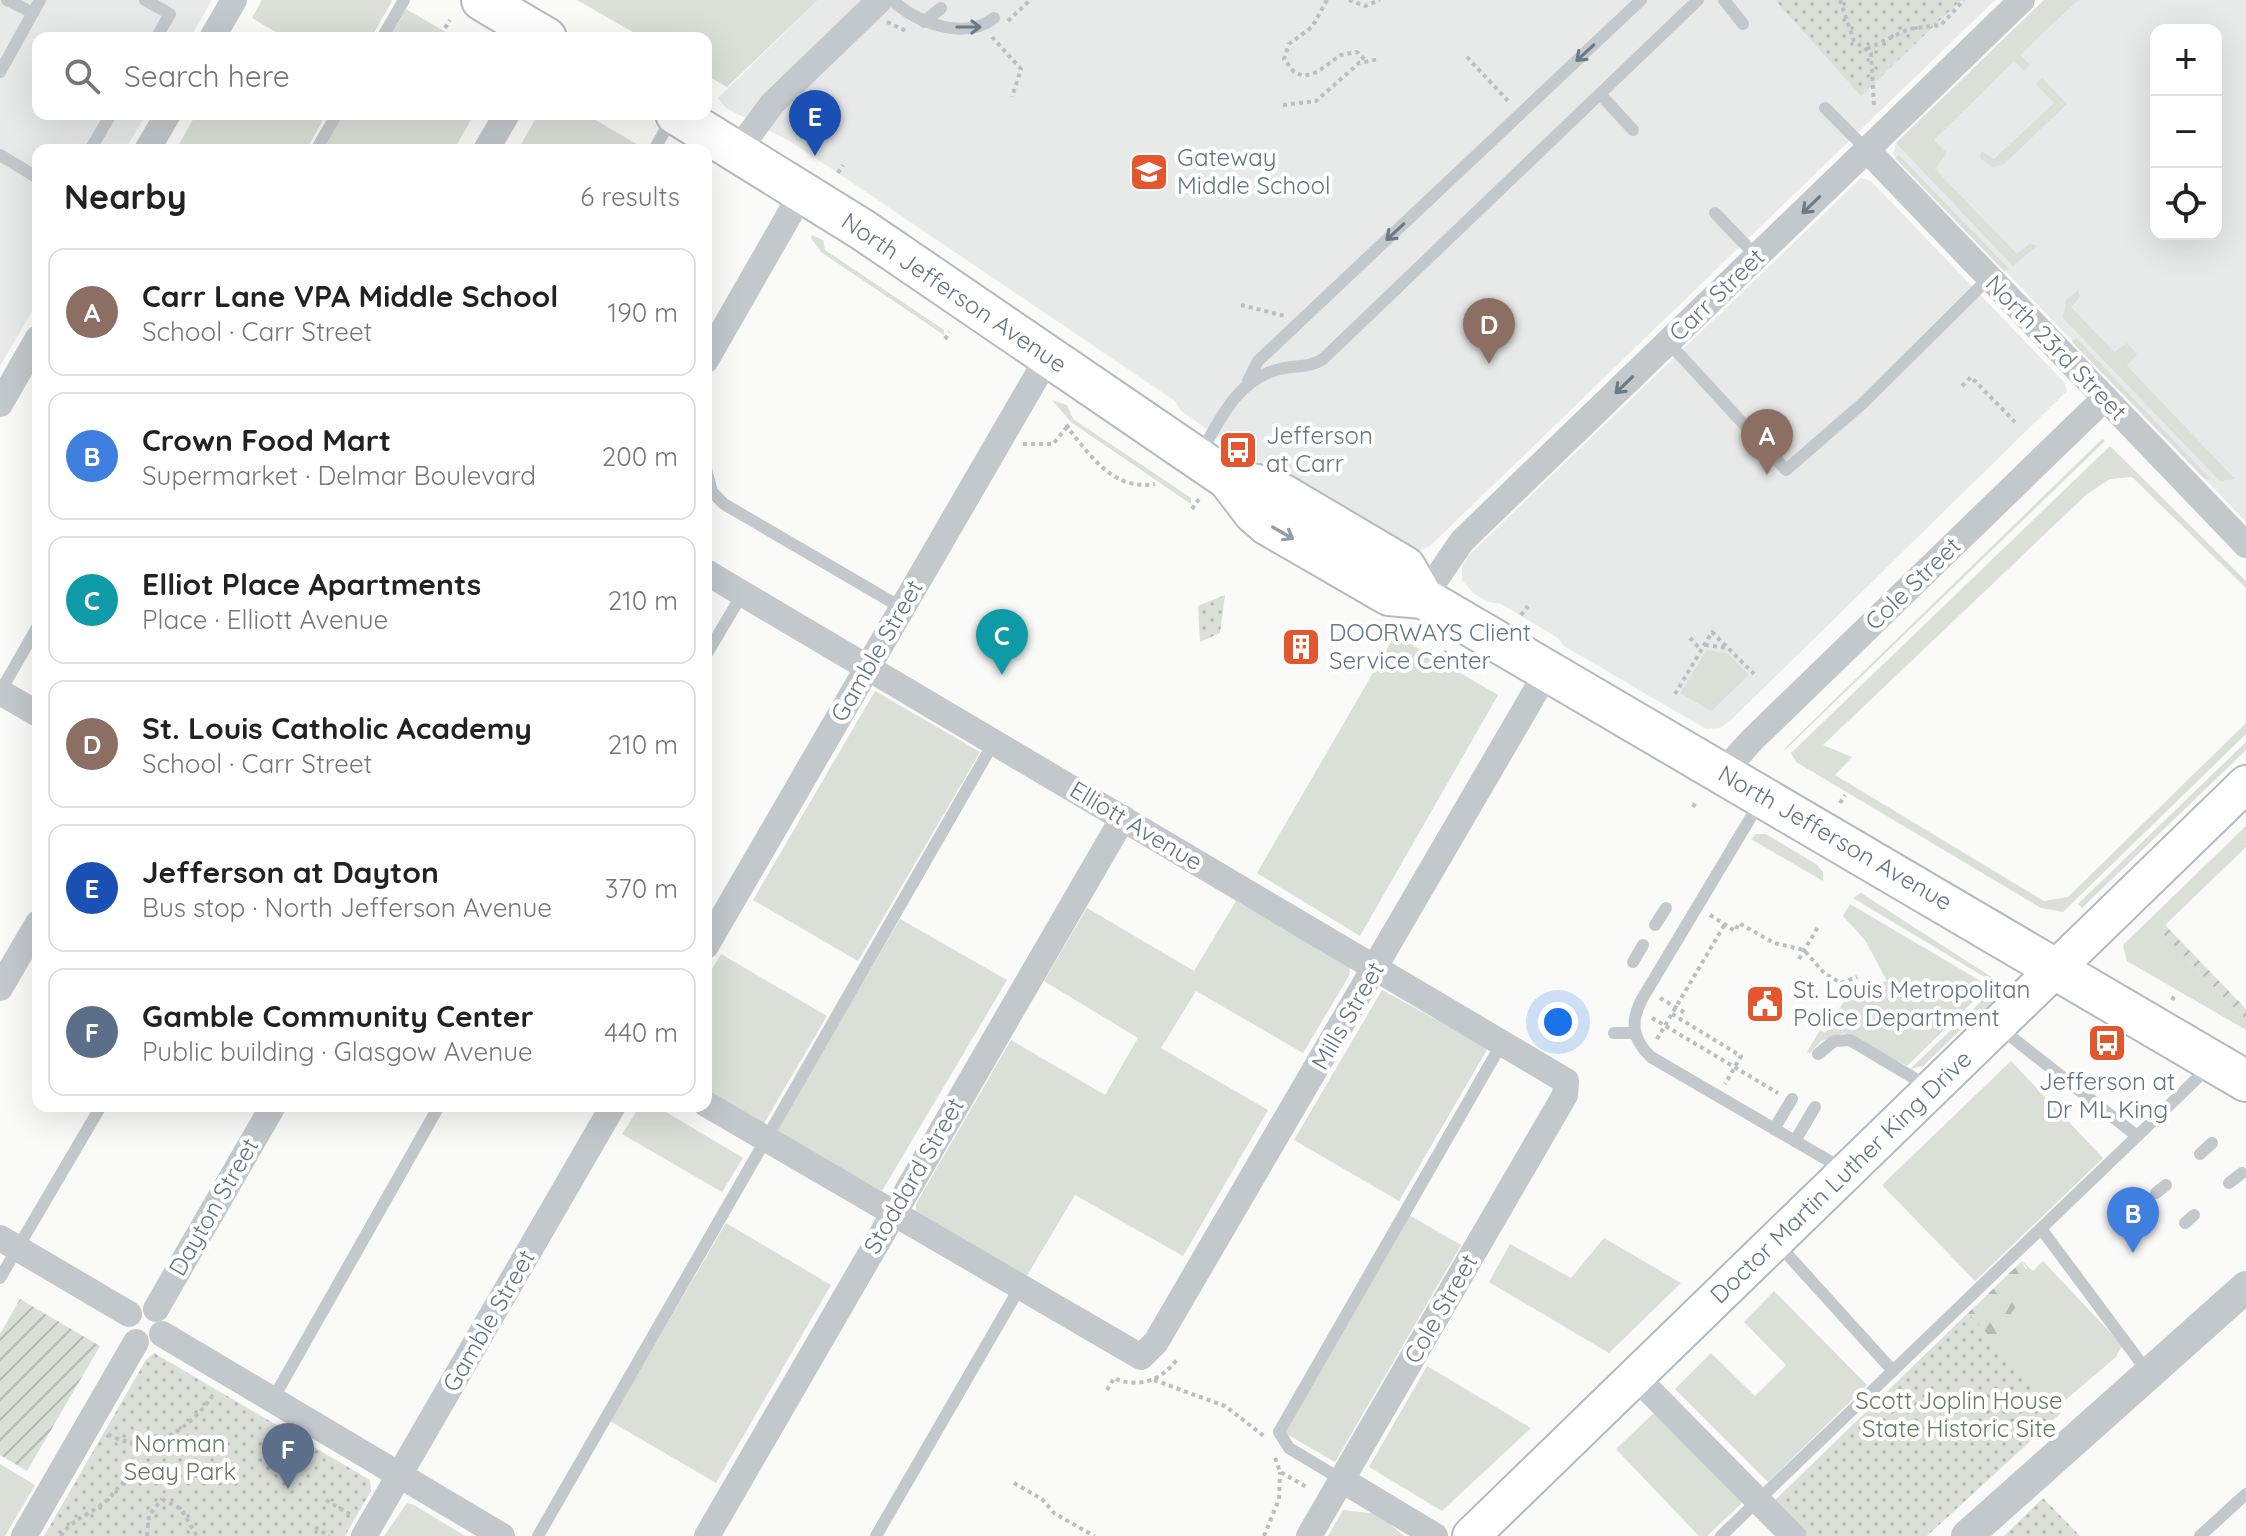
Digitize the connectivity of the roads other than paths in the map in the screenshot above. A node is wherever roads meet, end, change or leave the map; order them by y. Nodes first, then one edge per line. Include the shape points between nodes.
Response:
1 (7, 0) edge
2 (40, 0) edge
3 (145, 0) edge
4 (234, 0) edge
5 (404, 0) edge
6 (880, 0) edge
7 (892, 0) edge
8 (1641, 0) edge
9 (1698, 0) edge
10 (1724, 0) edge
11 (2022, 0) edge
12 (941, 8) dead end
13 (466, 10) edge
14 (33, 13) junction
15 (994, 18) dead end
16 (924, 22) junction
17 (1743, 24) dead end
18 (160, 32) edge
19 (215, 32) edge
20 (385, 32) edge
21 (529, 32) edge
22 (0, 72) edge
23 (1600, 94) junction
24 (1825, 108) dead end
25 (108, 120) edge
26 (164, 120) edge
27 (334, 120) edge
28 (504, 120) edge
29 (672, 120) edge
30 (686, 120) edge
31 (1633, 130) dead end
32 (94, 144) edge
33 (150, 144) edge
34 (320, 144) edge
35 (490, 144) edge
36 (658, 144) edge
37 (738, 150) junction
38 (1867, 150) junction
39 (0, 155) edge
40 (32, 174) edge
41 (803, 191) junction
42 (1715, 213) dead end
43 (1757, 257) junction
44 (1989, 278) junction
45 (1668, 342) junction
46 (32, 345) edge
47 (712, 350) edge
48 (1048, 357) junction
49 (8, 373) edge
50 (1247, 381) junction
51 (2105, 398) junction
52 (0, 404) edge
53 (1208, 479) junction
54 (712, 492) edge
55 (2246, 545) edge
56 (712, 575) edge
57 (743, 593) junction
58 (1423, 598) junction
59 (902, 608) junction
60 (32, 636) edge
61 (712, 645) edge
62 (868, 667) junction
63 (1548, 670) junction
64 (0, 692) edge
65 (32, 711) edge
66 (994, 742) junction
67 (2246, 784) edge
68 (1710, 786) junction
69 (1764, 796) junction
70 (1123, 818) junction
71 (1666, 908) dead end
72 (1655, 925) dead end
73 (32, 933) edge
74 (712, 936) edge
75 (1643, 945) dead end
76 (1633, 962) dead end
77 (1376, 968) junction
78 (2056, 969) junction
79 (0, 988) edge
80 (1997, 1026) junction
81 (1614, 1033) dead end
82 (1634, 1033) junction
83 (1502, 1043) junction
84 (1818, 1054) dead end
85 (2230, 1071) edge
86 (1566, 1081) joint
87 (1932, 1089) junction
88 (1788, 1098) road end
89 (712, 1107) edge
90 (1815, 1107) dead end
91 (97, 1112) edge
92 (270, 1112) edge
93 (436, 1112) edge
94 (610, 1112) edge
95 (1774, 1129) junction
96 (2137, 1136) junction
97 (765, 1138) junction
98 (1795, 1141) junction
99 (2212, 1143) dead end
100 (2200, 1154) dead end
101 (1846, 1171) junction
102 (2242, 1173) dead end
103 (2229, 1183) dead end
104 (893, 1213) junction
105 (2042, 1230) junction
106 (1774, 1240) junction
107 (9, 1243) edge
108 (0, 1278) edge
109 (1020, 1287) junction
110 (2246, 1287) edge
111 (129, 1314) junction
112 (159, 1322) junction
113 (136, 1342) junction
114 (1893, 1371) junction
115 (2148, 1373) junction
116 (1635, 1376) junction
117 (273, 1399) junction
118 (400, 1474) junction
119 (1342, 1480) junction
120 (2246, 1494) edge
121 (1758, 1500) junction
122 (357, 1525) edge
123 (24, 1536) edge
124 (502, 1536) edge
125 (538, 1536) edge
126 (707, 1536) edge
127 (876, 1536) edge
128 (1309, 1536) edge
129 (1435, 1536) edge
130 (1471, 1536) edge
131 (1721, 1536) edge
132 (1793, 1536) edge
133 (1967, 1536) edge
134 (2200, 1536) edge

1 - 14 lane
2 - 14 lane
3 - 18 lane via 170,14
4 - 19 street
5 - 20 lane
6 - 37 street via 772,104
7 - 16 lane
8 -> 50 lane via 1258,361
9 - 23 lane
10 - 17 lane
11 - 38 street, Carr Street
12 - 16 lane
13 - 21 main road
14 - 22 lane
16 -> 15 lane via 974,28
23 - 31 lane
23 - 50 lane via 1323,359
24 - 38 lane
25 - 32 lane
26 - 33 street
27 - 34 lane
28 - 35 street
29 - 36 lane
30 - 37 main road, North Jefferson Avenue
37 - 41 main road, North Jefferson Avenue
38 -> 43 street, Carr Street
38 - 44 street, North 23rd Street
39 - 40 lane
41 - 47 street
41 - 48 main road, North Jefferson Avenue
42 - 43 lane
43 - 45 street, Carr Street
44 - 45 lane via 1863,403 1786,470
44 - 51 street, North 23rd Street
45 -> 58 street, Carr Street via 1462,541
46 - 49 street
48 - 53 main road, North Jefferson Avenue
48 - 59 street, Gamble Street
49 - 52 street
50 - 53 lane
51 - 55 street, North 23rd Street
51 - 68 street, Cole Street
53 - 58 main road, North Jefferson Avenue via 1267,487 1285,496 1405,567
54 - 59 lane
56 - 57 street, Elliott Avenue
57 - 61 lane
57 - 62 street, Elliott Avenue
58 - 63 main road, North Jefferson Avenue
59 - 62 street, Gamble Street
60 - 64 lane
62 - 66 street, Elliott Avenue
62 - 74 street, Gamble Street
63 - 68 main road, North Jefferson Avenue
63 - 77 street, Mills Street
64 - 65 street
66 - 70 street, Elliott Avenue
66 - 97 lane
67 - 78 main road, Doctor Martin Luther King Drive
68 - 69 main road, North Jefferson Avenue
69 - 78 main road, North Jefferson Avenue
69 - 82 lane via 1642,999
70 - 77 street, Elliott Avenue
70 - 104 street, Stoddard Street
71 - 72 lane
73 - 79 street
75 - 76 lane
77 - 83 street, Elliott Avenue
77 - 109 street, Mills Street via 1156,1342 1147,1368
78 - 80 main road, Doctor Martin Luther King Drive
78 - 85 main road, North Jefferson Avenue
80 - 87 main road, Doctor Martin Luther King Drive
80 - 96 lane
81 - 82 lane
82 - 95 lane via 1651,1057
83 - 86 street, Elliott Avenue
83 - 119 lane via 1279,1432 1289,1448
84 - 87 lane via 1834,1041 1850,1040
85 - 96 lane
86 - 119 street, Cole Street via 1565,1095
87 - 101 main road, Doctor Martin Luther King Drive
88 - 95 lane
89 - 97 street
90 - 98 lane
91 - 107 lane
92 - 112 street, Dayton Street
93 - 117 lane
94 - 118 street, Gamble Street
95 - 98 lane
96 - 105 lane
97 - 104 street
97 - 125 lane
98 - 101 lane
99 - 100 lane
101 - 106 main road, Doctor Martin Luther King Drive
102 - 103 lane
104 - 109 street
104 - 126 street, Stoddard Street
105 - 114 lane
105 - 115 lane
106 - 114 lane
106 - 116 main road, Doctor Martin Luther King Drive
107 - 108 lane
107 - 111 street
109 - 127 lane
110 - 115 street
111 - 112 street via 144,1306
111 - 113 street via 126,1327
112 - 113 street via 154,1343
112 - 117 street
113 - 123 street
114 - 121 lane
115 - 133 street
116 - 121 street
116 - 130 main road, Doctor Martin Luther King Drive
117 - 118 street
118 - 122 street, Gamble Street
118 - 124 street
119 - 128 street, Cole Street
119 - 129 street
120 - 134 lane
121 - 131 lane
121 - 132 street

